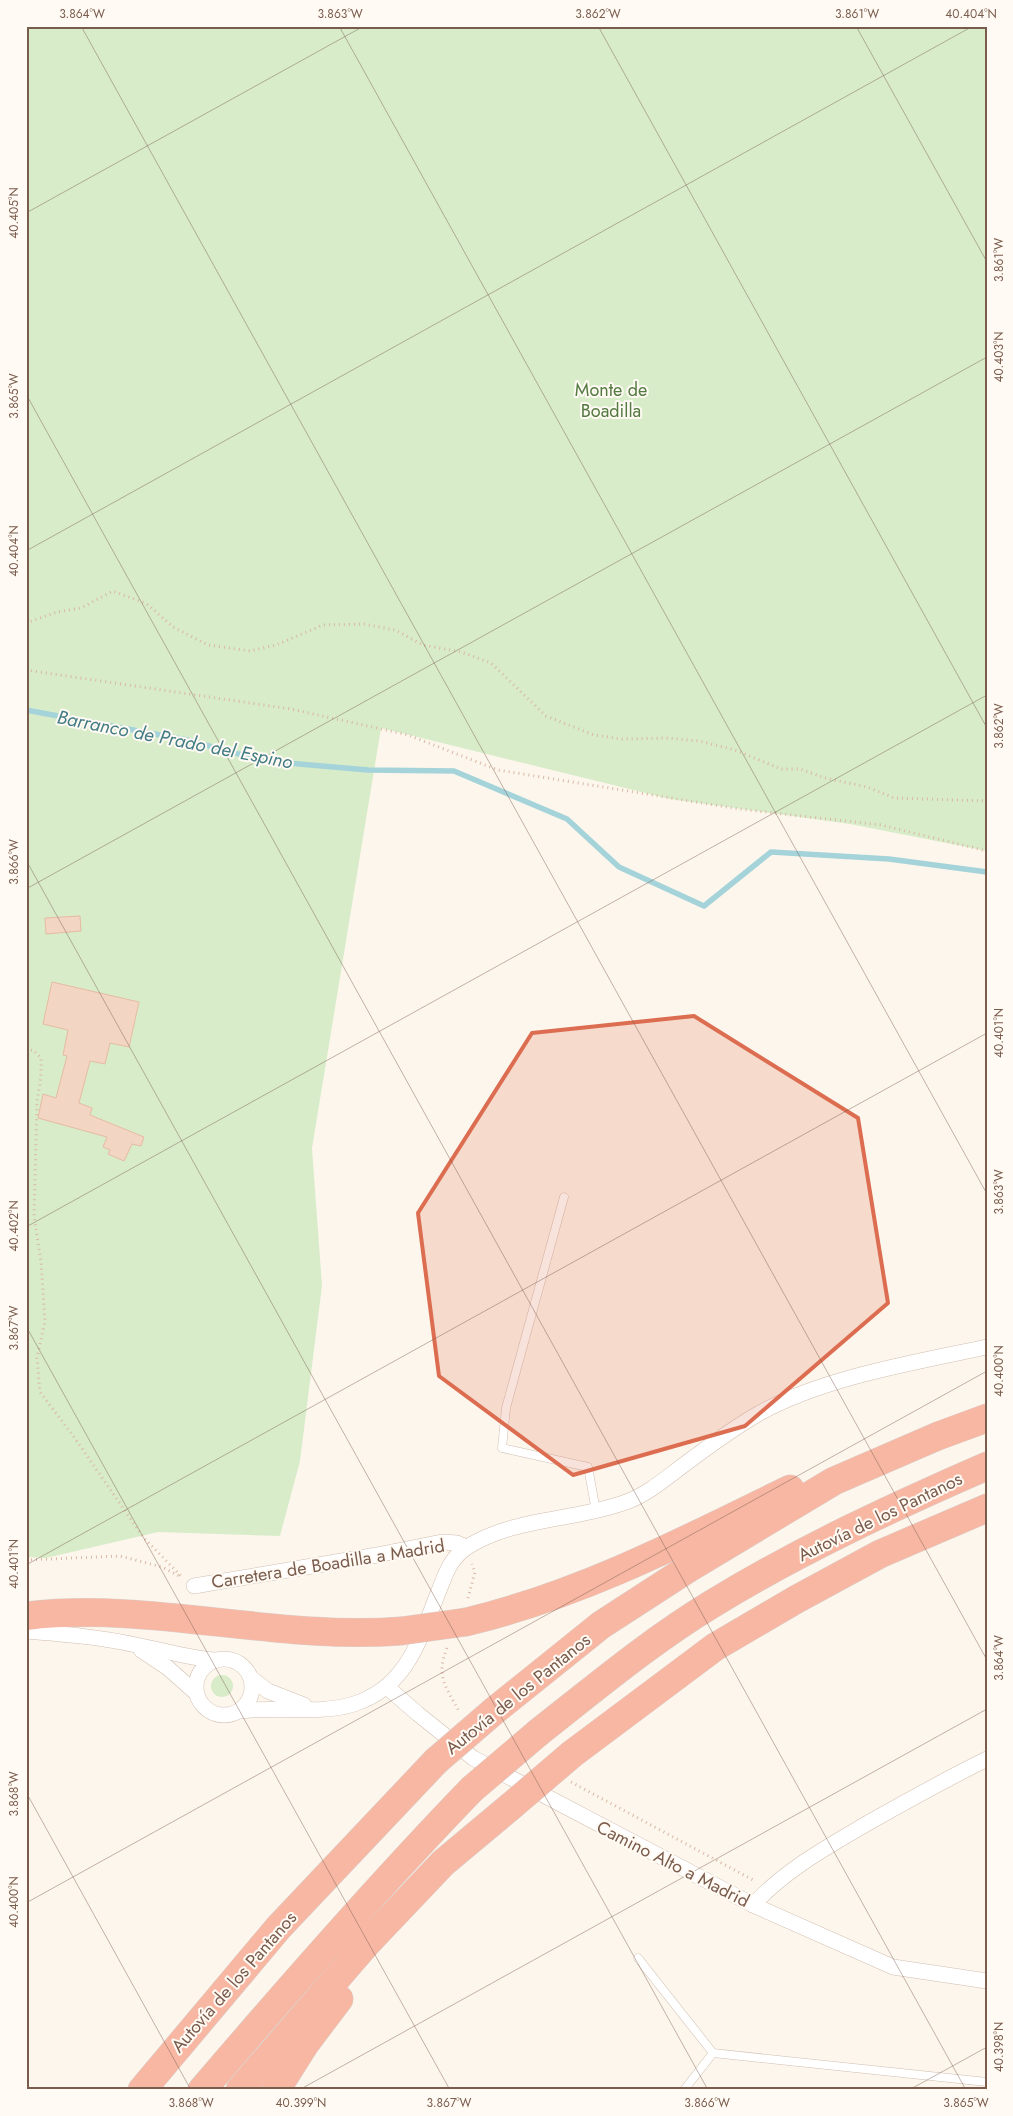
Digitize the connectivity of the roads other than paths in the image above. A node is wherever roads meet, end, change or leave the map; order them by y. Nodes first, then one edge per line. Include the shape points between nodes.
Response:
1 (564, 1197) dead end
2 (987, 1347) edge
3 (987, 1418) edge
4 (987, 1466) edge
5 (834, 1481) junction
6 (596, 1511) junction
7 (979, 1516) edge
8 (466, 1547) junction
9 (194, 1586) dead end
10 (26, 1616) edge
11 (26, 1631) edge
12 (49, 1633) junction
13 (26, 1635) edge
14 (126, 1643) junction
15 (215, 1660) junction
16 (251, 1678) junction
17 (387, 1687) junction
18 (196, 1693) junction
19 (321, 1708) junction
20 (240, 1711) junction
21 (987, 1759) edge
22 (510, 1807) junction
23 (753, 1906) junction
24 (638, 1958) dead end
25 (987, 1981) edge
26 (713, 2053) junction
27 (987, 2082) edge
28 (142, 2090) edge
29 (202, 2090) edge
30 (240, 2090) edge
31 (276, 2090) edge
32 (684, 2090) edge

1 - 6 lane via 506,1408 502,1448 588,1467
2 - 6 street, Carretera de Boadilla a Madrid via 858,1376 760,1412 647,1492
3 - 5 highway, Autovía de los Pantanos
4 - 29 highway, Autovía de los Pantanos, bridge via 902,1503 712,1604 643,1651 538,1732 472,1789 395,1868
5 - 10 highway, bridge via 792,1488 637,1561 555,1595 466,1622 338,1633 118,1614
5 - 28 highway, Autovía de los Pantanos, bridge via 601,1625 436,1761 279,1928
6 - 8 street, Carretera de Boadilla a Madrid via 516,1526 489,1534
7 - 22 highway, bridge via 880,1554 715,1647 572,1754
8 - 9 street, Carretera de Boadilla a Madrid via 442,1542
8 - 17 street via 446,1569 413,1654 401,1674
11 - 12 street
12 - 13 street
12 - 14 street
14 - 15 street
14 - 18 street via 168,1668
15 - 16 street via 236,1662
15 - 18 street via 197,1676
16 - 19 street via 268,1691 289,1700
16 - 20 street via 250,1700
17 - 19 street via 352,1704
17 - 23 street, Camino Alto a Madrid via 473,1758
18 - 20 street via 199,1702 213,1714 232,1715
19 - 20 street
21 - 23 street via 934,1785 835,1842 786,1874
22 - 30 highway via 443,1863 381,1928
22 - 31 highway via 346,1990
23 - 25 street, Camino Alto a Madrid via 893,1967
24 - 26 lane
26 - 27 lane
26 - 32 lane

